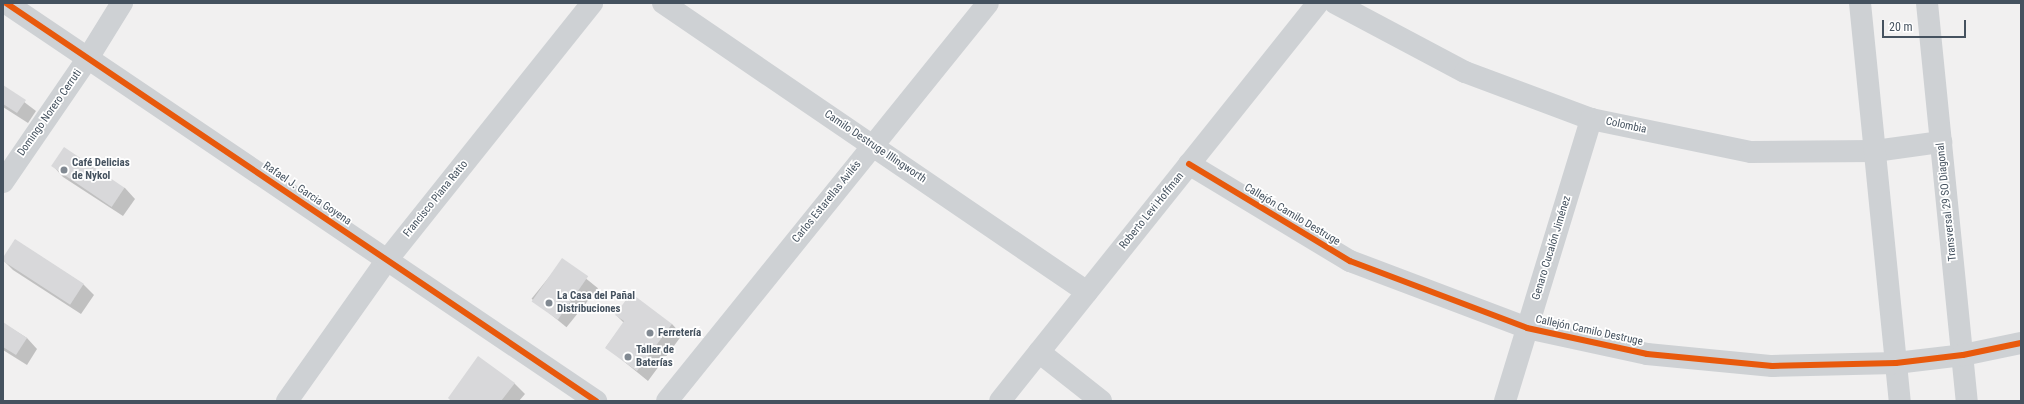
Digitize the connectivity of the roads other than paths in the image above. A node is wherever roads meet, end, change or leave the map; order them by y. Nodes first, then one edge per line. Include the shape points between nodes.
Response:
1 (6, 3) edge
2 (122, 3) edge
3 (592, 3) edge
4 (663, 3) edge
5 (988, 3) edge
6 (1318, 3) edge
7 (1335, 3) edge
8 (1860, 3) edge
9 (1927, 3) edge
10 (88, 58) junction
11 (1591, 119) junction
12 (1941, 142) junction
13 (873, 146) junction
14 (1875, 151) junction
15 (1189, 164) junction
16 (3, 182) edge
17 (387, 260) junction
18 (1087, 292) junction
19 (1527, 328) junction
20 (2021, 343) edge
21 (1039, 352) junction
22 (1963, 355) junction
23 (1896, 363) junction
24 (287, 401) edge
25 (596, 401) edge
26 (667, 401) edge
27 (1000, 401) edge
28 (1101, 401) edge
29 (1505, 401) edge
30 (1900, 401) edge
31 (1967, 401) edge

1 - 10 street, Rafael J. Garcia Goyena
2 - 10 street, Domingo Norero Cerruti
3 - 17 street, Francisco Piana Ratto
4 - 13 street, Camilo Destruge Illingworth
5 - 13 street, Carlos Estarellas Avilés
6 - 15 street, Roberto Levi Hoffman
7 - 11 street, Colombia via 1465,72
8 - 14 street
9 - 12 street, Transversal 29 SO Diagonal
10 - 16 street, Domingo Norero Cerruti
10 - 17 street, Rafael J. Garcia Goyena
11 - 14 street, Colombia via 1751,152
11 - 19 street, Genaro Cucalón Jiménez
12 - 14 street, Colombia
12 - 22 street, Transversal 29 SO Diagonal
13 - 18 street, Camilo Destruge Illingworth
13 - 26 street, Carlos Estarellas Avilés
14 - 23 street
15 - 18 street, Roberto Levi Hoffman
15 - 19 street, Callejón Camilo Destruge via 1350,261
17 - 24 street, Francisco Piana Ratto
17 - 25 street, Rafael J. Garcia Goyena
18 - 21 street, Roberto Levi Hoffman
19 - 23 street, Callejón Camilo Destruge via 1662,356 1772,366
19 - 29 street, Genaro Cucalón Jiménez
20 - 22 street, Callejón Camilo Destruge
21 - 27 street, Roberto Levi Hoffman
21 - 28 street
22 - 23 street, Callejón Camilo Destruge
22 - 31 street, Transversal 29 SO Diagonal
23 - 30 street

